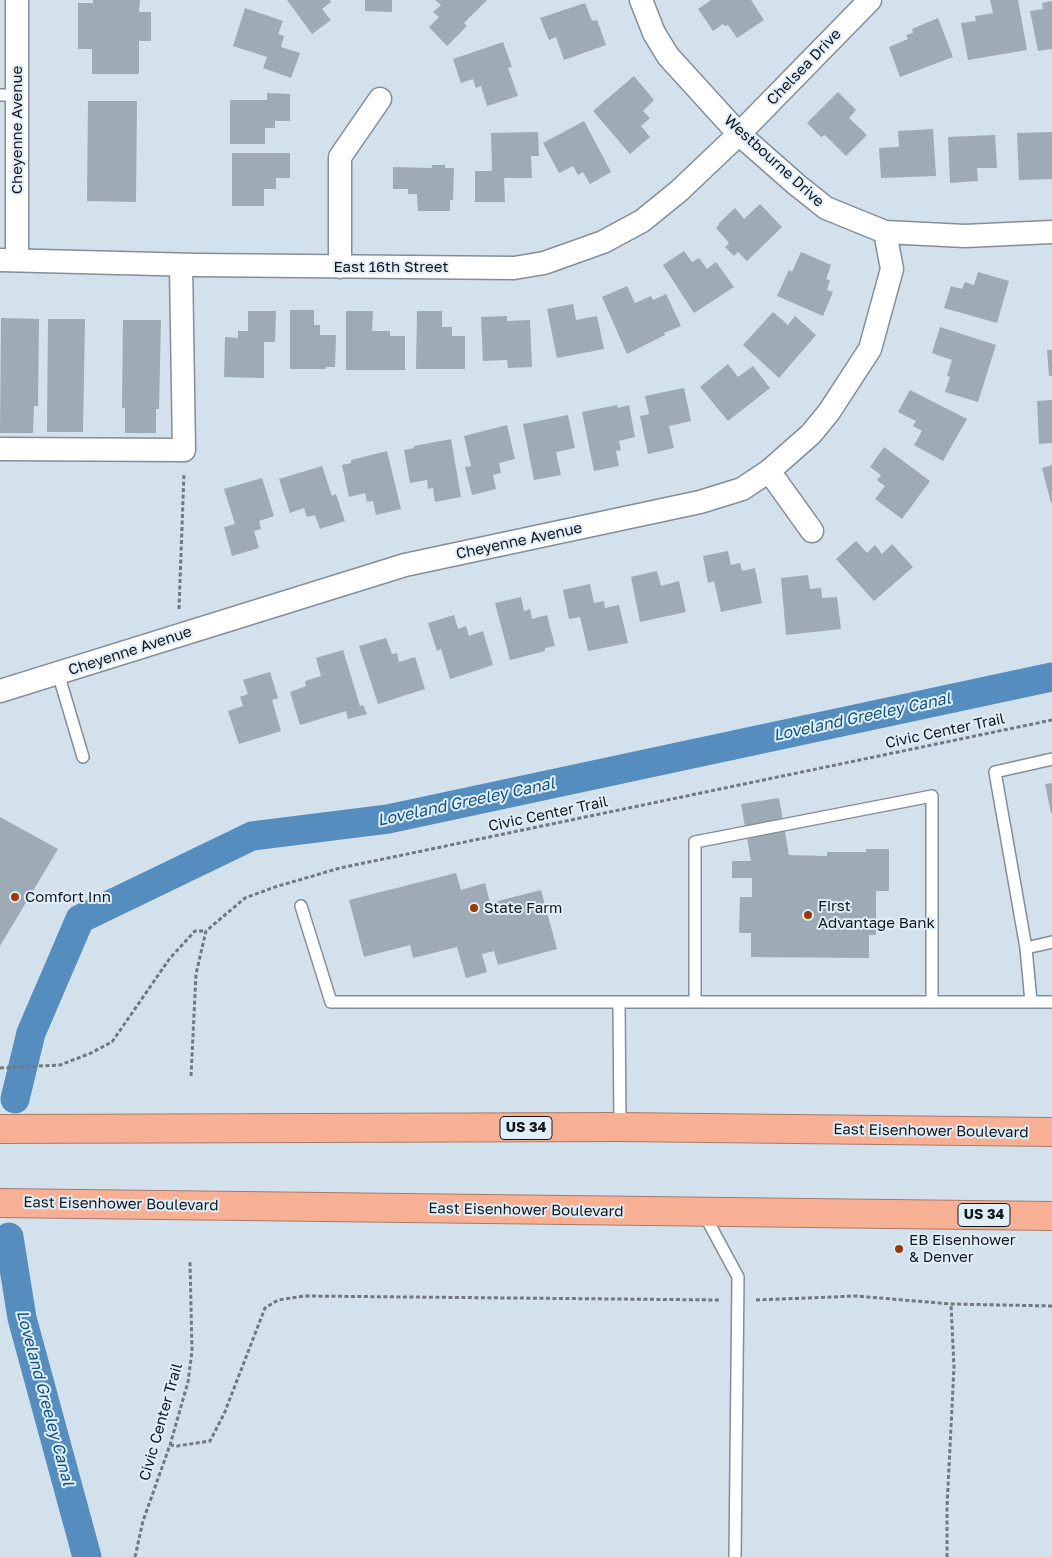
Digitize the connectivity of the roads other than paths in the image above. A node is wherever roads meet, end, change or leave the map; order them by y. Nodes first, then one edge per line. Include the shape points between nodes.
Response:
1 (17, 0) edge
2 (641, 0) edge
3 (870, 0) edge
4 (9, 95) edge
5 (380, 99) dead end
6 (739, 134) junction
7 (885, 232) junction
8 (1052, 232) edge
9 (9, 260) edge
10 (181, 264) junction
11 (340, 267) junction
12 (0, 448) edge
13 (769, 471) junction
14 (812, 531) dead end
15 (58, 673) junction
16 (0, 692) edge
17 (83, 757) dead end
18 (1052, 759) edge
19 (301, 906) dead end
20 (1052, 942) edge
21 (1026, 948) junction
22 (618, 1002) junction
23 (695, 1002) junction
24 (932, 1002) junction
25 (1032, 1002) junction
26 (1052, 1002) edge
27 (620, 1127) junction
28 (0, 1129) edge
29 (1052, 1132) edge
30 (0, 1203) edge
31 (703, 1212) junction
32 (1052, 1216) edge
33 (735, 1557) edge

1 - 4 street, Cheyenne Avenue
2 - 6 street, Westbourne Drive via 654,33 668,56
3 - 6 street, Chelsea Drive
4 - 9 street, Cheyenne Avenue
5 - 11 street via 340,157
6 - 7 street, Westbourne Drive via 826,208
6 - 11 street, East 16th Street via 642,221 602,242 544,263 514,268
7 - 8 street, Westbourne Drive via 965,236
7 - 13 street, Cheyenne Avenue via 892,269 870,349 829,412
9 - 10 street, East 16th Street
10 - 11 street, East 16th Street
10 - 12 street via 184,450
13 - 14 street
13 - 15 street, Cheyenne Avenue via 742,489 700,502 405,565
15 - 16 street, Cheyenne Avenue
15 - 17 lane
18 - 21 lane via 995,772
19 - 22 lane via 331,1002
20 - 21 lane
21 - 25 lane
22 - 23 lane
22 - 27 lane
23 - 24 lane
23 - 24 lane via 695,842 932,796
24 - 25 lane
25 - 26 lane
27 - 28 highway, East Eisenhower Boulevard / US 34
27 - 29 highway, East Eisenhower Boulevard / US 34
30 - 31 highway, East Eisenhower Boulevard / US 34
31 - 32 highway, East Eisenhower Boulevard / US 34
31 - 33 lane via 738,1277

